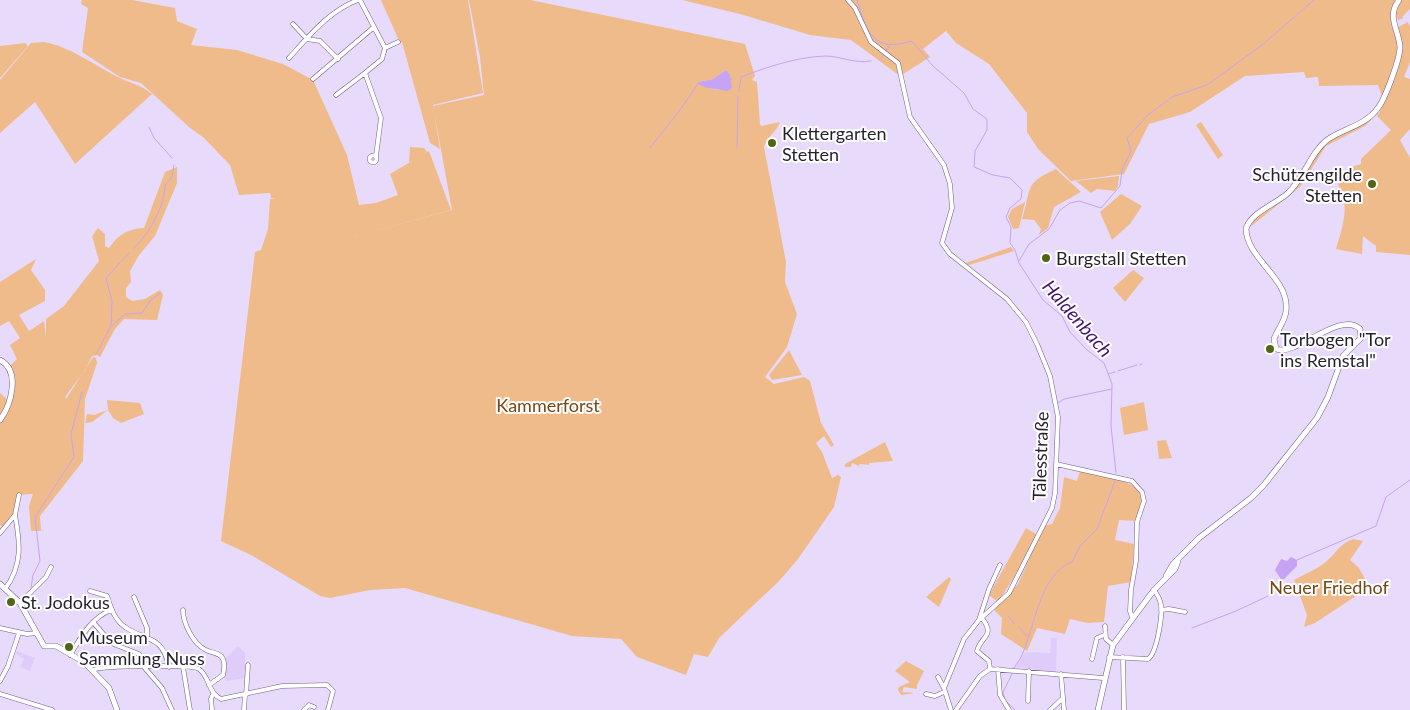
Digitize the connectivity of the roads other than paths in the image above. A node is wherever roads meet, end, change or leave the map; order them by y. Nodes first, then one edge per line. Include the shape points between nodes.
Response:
1 (359, 0) edge
2 (848, 0) edge
3 (1399, 0) edge
4 (293, 24) dead end
5 (374, 27) junction
6 (307, 38) junction
7 (398, 42) dead end
8 (385, 48) junction
9 (289, 58) dead end
10 (338, 59) junction
11 (365, 73) junction
12 (313, 79) dead end
13 (336, 95) dead end
14 (376, 156) dead end
15 (0, 360) edge
16 (0, 420) edge
17 (1056, 464) junction
18 (19, 495) dead end
19 (15, 515) junction
20 (0, 533) edge
21 (1000, 566) dead end
22 (51, 567) dead end
23 (0, 584) edge
24 (5, 589) junction
25 (1154, 590) junction
26 (90, 591) dead end
27 (134, 597) dead end
28 (20, 604) junction
29 (111, 610) junction
30 (183, 610) dead end
31 (1161, 610) junction
32 (1185, 612) dead end
33 (1132, 617) junction
34 (981, 619) junction
35 (93, 622) junction
36 (1105, 626) dead end
37 (0, 628) edge
38 (19, 633) junction
39 (37, 633) junction
40 (1104, 635) junction
41 (147, 637) junction
42 (1113, 645) junction
43 (70, 655) junction
44 (1109, 657) junction
45 (1123, 657) junction
46 (1092, 659) dead end
47 (248, 665) dead end
48 (144, 667) junction
49 (169, 667) junction
50 (183, 667) junction
51 (990, 669) junction
52 (998, 669) junction
53 (92, 670) junction
54 (1029, 671) junction
55 (1061, 674) junction
56 (938, 677) dead end
57 (1103, 678) junction
58 (0, 681) edge
59 (209, 685) junction
60 (944, 690) junction
61 (0, 694) edge
62 (213, 694) junction
63 (926, 694) dead end
64 (245, 695) junction
65 (1063, 698) junction
66 (1028, 701) dead end
67 (314, 707) dead end
68 (52, 710) edge
69 (117, 710) edge
70 (172, 710) edge
71 (190, 710) edge
72 (212, 710) edge
73 (244, 710) edge
74 (304, 710) edge
75 (328, 710) edge
76 (951, 710) edge
77 (956, 710) edge
78 (1009, 710) edge
79 (1050, 710) edge
80 (1064, 710) edge
81 (1098, 710) edge
82 (1124, 710) edge

1 - 5 street
1 - 6 street via 344,5
2 - 17 street, Tälesstraße via 872,42 898,64 910,116 936,151 948,177 952,208 942,244 950,254 998,291 1019,312 1031,331 1048,371 1058,417
3 - 25 main road via 1392,17 1399,54 1380,106 1364,122 1322,144 1294,187 1252,219 1246,229 1251,243 1286,298 1285,318 1274,339 1276,349 1287,350 1321,333 1350,324 1360,329 1360,338 1343,356 1317,418 1263,486 1199,538 1168,570
4 - 6 street
5 - 8 street
5 - 10 street
6 - 9 street
6 - 10 street via 320,41
7 - 8 street
8 - 11 street via 382,59
10 - 12 street
11 - 13 street
11 - 14 street via 381,118
15 - 16 main road via 10,371 12,385 10,402
17 - 33 street via 1132,481 1142,492 1144,501 1137,522 1136,562 1131,590
17 - 34 street, Tälesstraße via 1054,501 1014,586 1003,601
18 - 19 street
19 - 20 street
19 - 24 street via 21,550
21 - 34 street via 989,589
22 - 28 street via 46,577
23 - 24 main road
24 - 28 main road
25 - 31 street
25 - 33 main road
26 - 29 street via 107,596
27 - 41 street via 147,628
28 - 39 main road
29 - 35 street
29 - 41 street via 126,627
30 - 59 street via 186,624 199,643 223,659 223,675
31 - 32 street
31 - 45 street via 1152,657
33 - 42 main road
34 - 51 street via 989,632 978,652 988,661
34 - 60 street via 964,639
35 - 43 street
35 - 48 street via 112,643 139,654
36 - 40 street
37 - 38 street
38 - 39 street
38 - 58 street
39 - 43 main road via 44,646 56,646
40 - 42 street
40 - 46 street via 1097,638
41 - 49 street via 163,648
42 - 44 main road
43 - 53 main road
44 - 45 street
44 - 57 main road
45 - 82 street
47 - 64 street
48 - 49 street
48 - 53 street
48 - 70 street via 162,688
49 - 50 street
50 - 59 street via 200,669
50 - 71 street
51 - 52 street
51 - 77 street via 980,676
52 - 54 street
52 - 78 street via 1000,695
53 - 69 main road via 109,688
54 - 55 street
54 - 66 street
55 - 57 street
55 - 65 street
56 - 60 street
57 - 81 main road
59 - 62 street
60 - 63 street via 935,696
60 - 76 street
61 - 68 street
62 - 64 street via 221,700
62 - 72 street
64 - 73 street
64 - 75 street via 282,686 327,685 333,691
65 - 79 street
65 - 80 street
67 - 74 street

